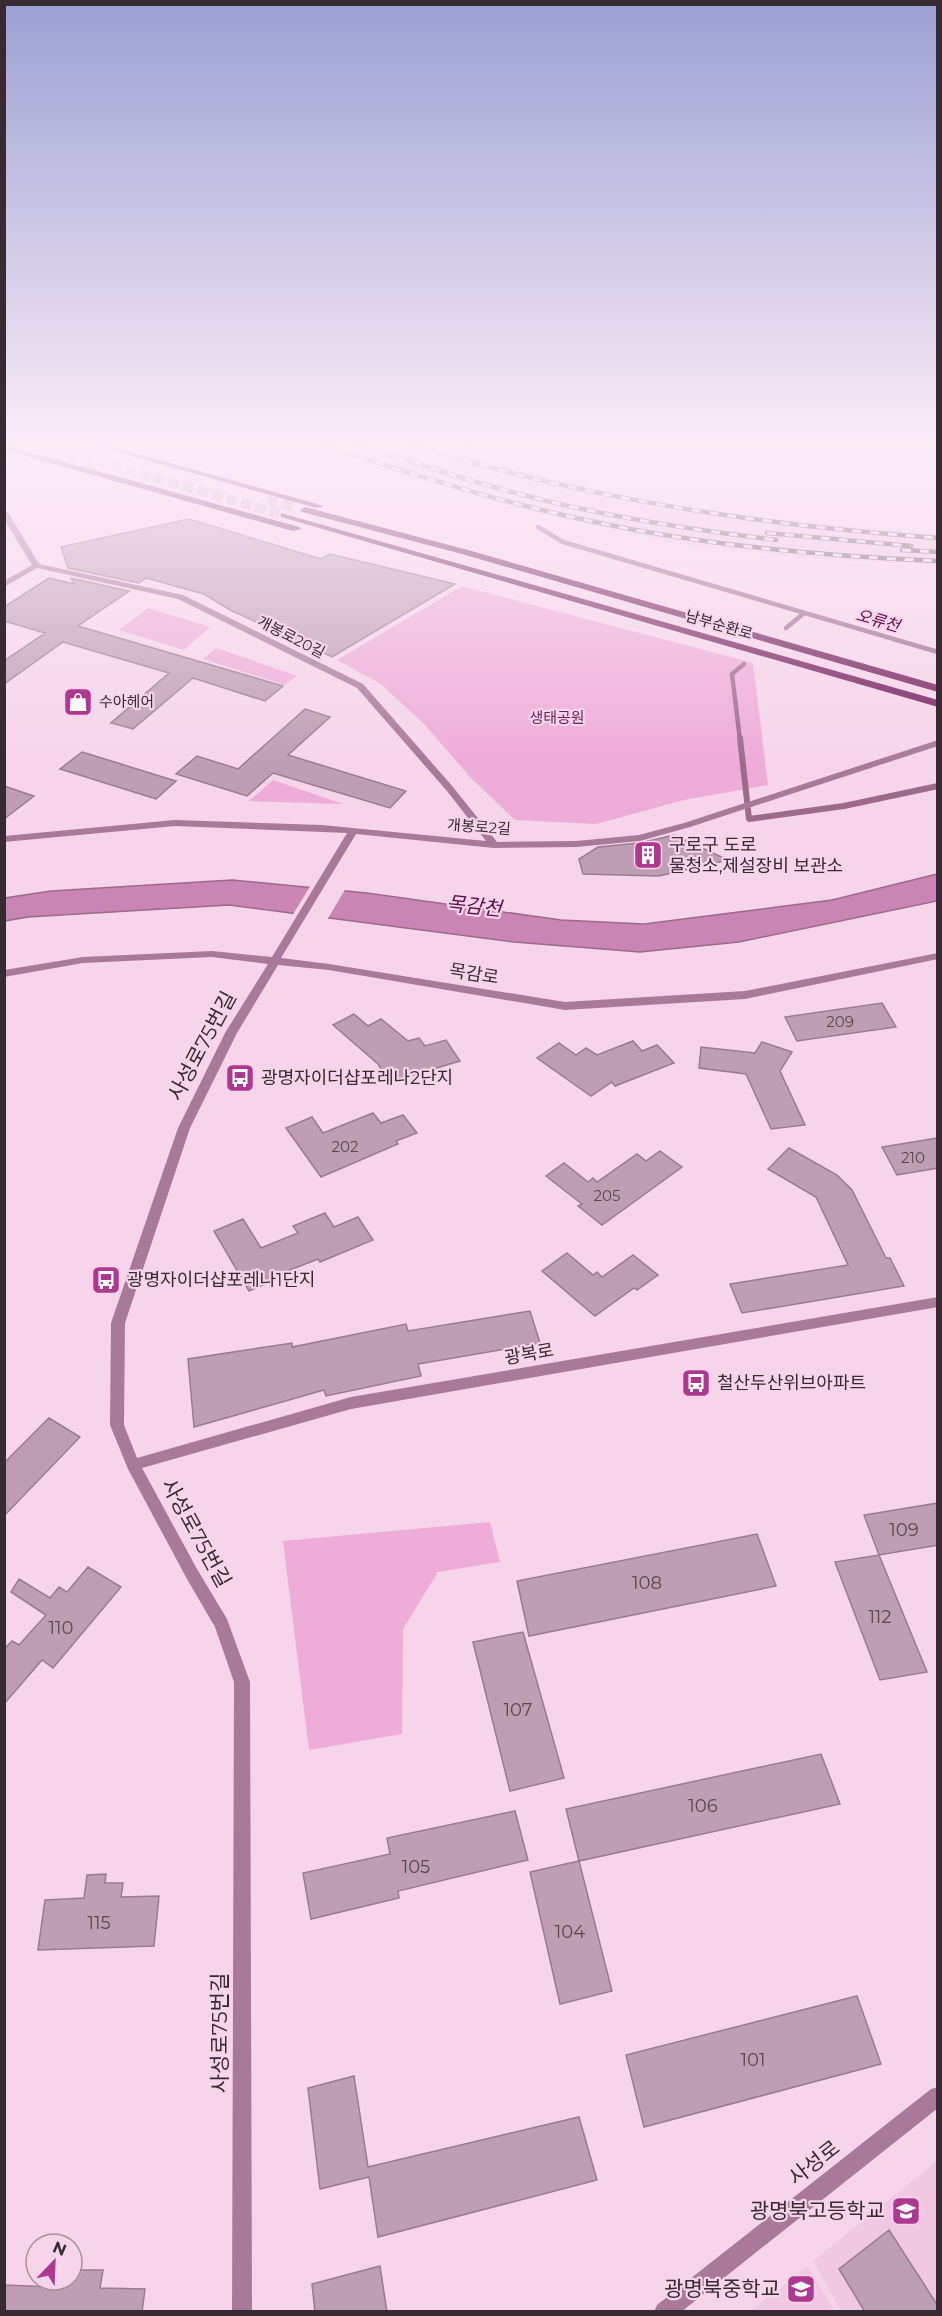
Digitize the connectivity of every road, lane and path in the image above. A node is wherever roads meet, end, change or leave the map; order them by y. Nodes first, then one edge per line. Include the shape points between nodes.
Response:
1 (25, 548) edge
2 (380, 548) edge
3 (399, 548) edge
4 (450, 548) edge
5 (454, 548) edge
6 (465, 552) junction
7 (458, 565) junction
8 (36, 566) junction
9 (4, 585) edge
10 (938, 690) edge
11 (938, 704) edge
12 (938, 743) edge
13 (353, 831) junction
14 (4, 839) edge
15 (494, 845) junction
16 (938, 956) edge
17 (276, 961) junction
18 (4, 974) edge
19 (938, 1302) edge
20 (133, 1465) junction
21 (938, 2096) edge
22 (242, 2312) edge
23 (664, 2312) edge

1 - 8 street
2 - 7 main road
3 - 7 main road, 남부순환로
4 - 6 main road, 남부순환로
5 - 6 main road
6 - 10 main road, 남부순환로
7 - 11 main road, 남부순환로
8 - 9 street
8 - 15 street, 개봉로20길 via 180,597 360,686
12 - 15 street, 개봉로2길 via 640,838
13 - 14 street, 개봉로2길 via 175,823
13 - 15 street, 개봉로2길
13 - 17 street, 사성로75번길
16 - 17 street, 목감로 via 745,994 565,1006
17 - 18 street, 목감로 via 212,954 95,959
17 - 20 street, 사성로75번길 via 231,1033 184,1128 118,1323 117,1425
19 - 20 street, 광복로 via 351,1403
20 - 22 street, 사성로75번길 via 222,1624 242,1682
21 - 23 street, 사성로

